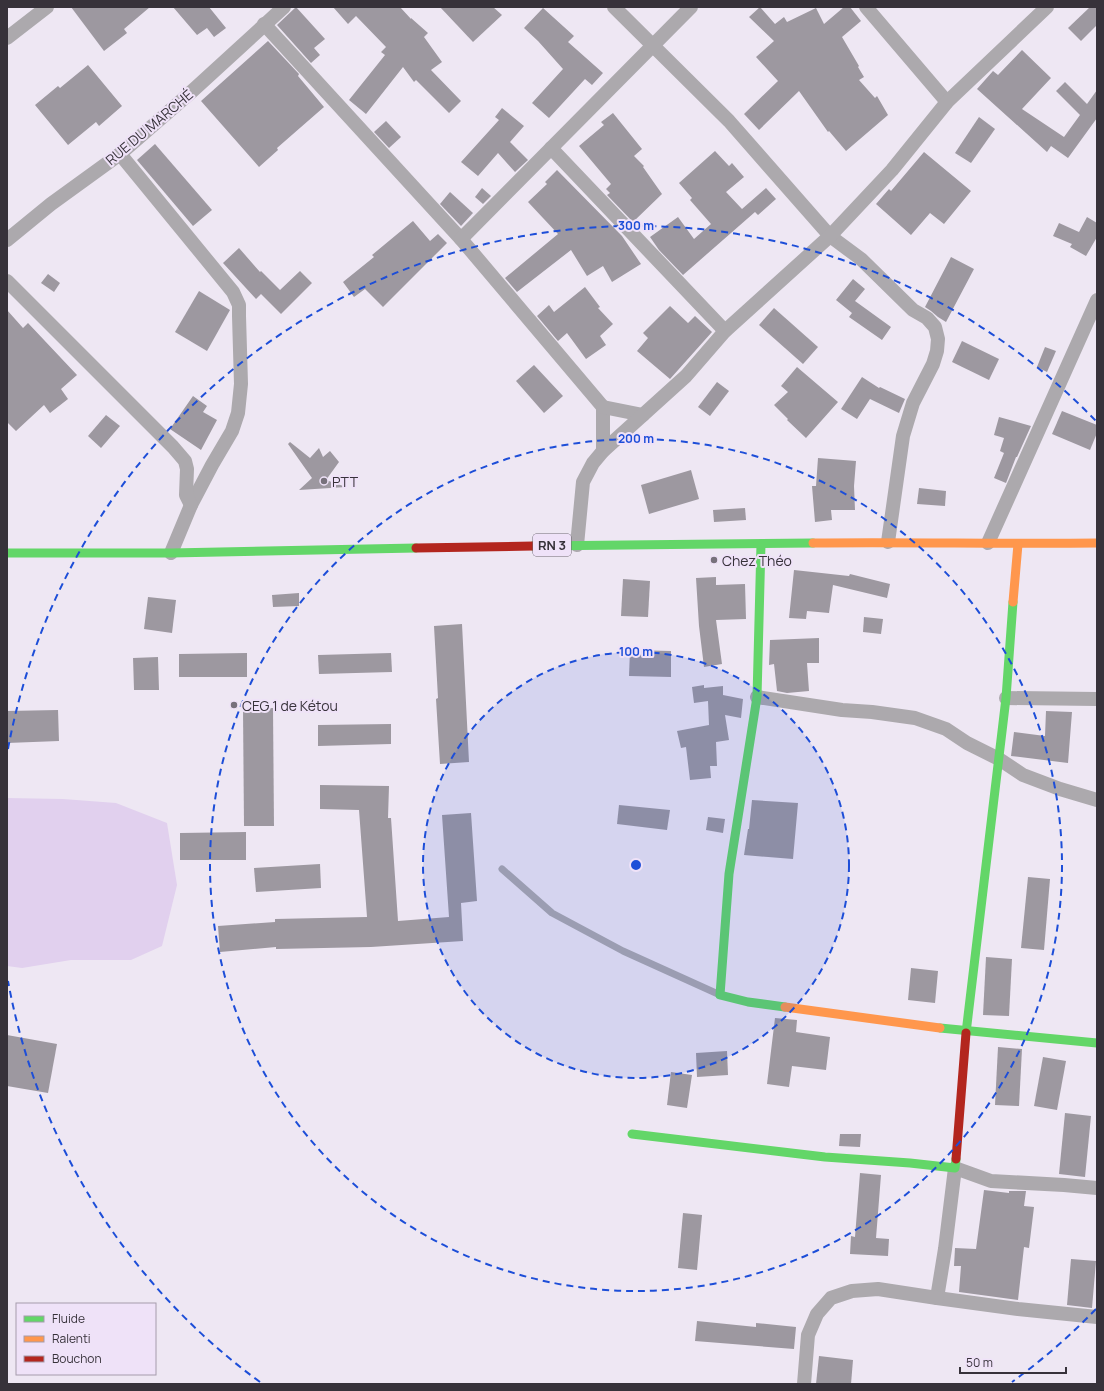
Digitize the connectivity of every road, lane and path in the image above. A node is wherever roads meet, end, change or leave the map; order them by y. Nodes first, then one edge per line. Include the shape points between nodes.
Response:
1 (48, 7) edge
2 (284, 7) edge
3 (614, 7) edge
4 (691, 7) edge
5 (866, 7) edge
6 (1047, 7) edge
7 (264, 24) junction
8 (7, 38) edge
9 (652, 45) junction
10 (947, 102) junction
11 (551, 148) junction
12 (120, 154) junction
13 (830, 236) junction
14 (461, 239) junction
15 (7, 240) edge
16 (7, 281) edge
17 (1097, 300) edge
18 (725, 331) junction
19 (603, 407) junction
20 (643, 415) junction
21 (603, 451) junction
22 (191, 505) junction
23 (888, 542) junction
24 (988, 543) junction
25 (1097, 543) edge
26 (761, 544) junction
27 (1018, 544) junction
28 (577, 545) junction
29 (7, 553) edge
30 (171, 553) junction
31 (757, 697) junction
32 (1006, 698) junction
33 (1097, 699) edge
34 (998, 759) junction
35 (1097, 800) edge
36 (502, 869) dead end
37 (720, 995) junction
38 (966, 1031) junction
39 (1097, 1043) edge
40 (632, 1134) dead end
41 (955, 1168) junction
42 (1097, 1188) edge
43 (937, 1298) junction
44 (1097, 1317) edge
45 (804, 1384) edge

1 - 8 street
2 - 7 street, RUE DU MARCHÉ
3 - 9 street
4 - 9 street
5 - 10 street
6 - 10 street
7 - 12 street, RUE DU MARCHÉ
7 - 14 street
9 - 11 street
9 - 13 street via 729,121
10 - 13 street via 892,170
11 - 14 street
11 - 18 street
12 - 15 street, RUE DU MARCHÉ
12 - 22 street via 232,292 239,306 241,384 238,413 232,431
13 - 18 street
13 - 23 street via 861,260 913,310 928,318 935,327 938,339 934,364 913,404 903,436
14 - 19 street
16 - 22 street via 173,447 187,469 186,495
17 - 24 street
18 - 20 street via 686,376
19 - 20 street
19 - 21 street
20 - 21 street
21 - 28 street via 583,482
22 - 30 street
23 - 24 street, RN 3
23 - 26 street, RN 3
24 - 27 street, RN 3
25 - 27 street, RN 3
26 - 28 street, RN 3
26 - 31 street
27 - 32 street
28 - 30 street, RN 3
29 - 30 street, RN 3
31 - 34 street via 915,718 946,729
31 - 37 street via 729,874
32 - 33 street
32 - 34 street
34 - 35 street via 1023,775
34 - 38 street
36 - 37 lane via 552,913 623,951
37 - 38 street via 748,1002
38 - 39 street
38 - 41 street
40 - 41 street
41 - 42 street via 991,1181
41 - 43 street
43 - 44 street
43 - 45 street via 878,1289 831,1298 817,1314 808,1335

